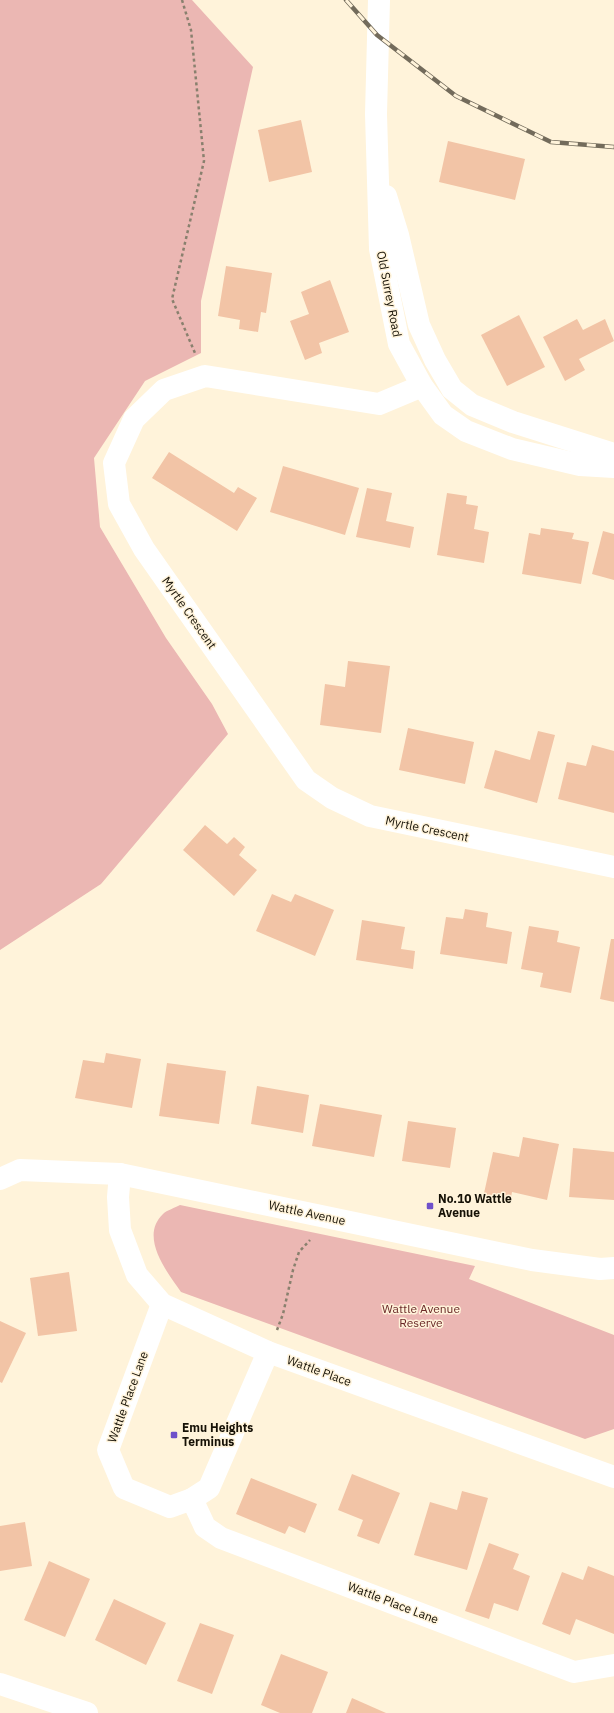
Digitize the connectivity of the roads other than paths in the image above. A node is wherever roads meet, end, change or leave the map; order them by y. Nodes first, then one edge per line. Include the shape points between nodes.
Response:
1 (379, 0) edge
2 (378, 170) junction
3 (422, 386) junction
4 (614, 454) edge
5 (614, 467) edge
6 (614, 867) edge
7 (120, 1174) junction
8 (0, 1179) edge
9 (614, 1268) edge
10 (162, 1304) junction
11 (268, 1352) junction
12 (614, 1477) edge
13 (192, 1499) junction
14 (614, 1665) edge
15 (0, 1684) edge
16 (87, 1713) edge

1 - 2 street, Old Surrey Road via 376,106
2 - 3 street, Old Surrey Road via 380,249 398,344
2 - 4 street, Old Surrey Road via 398,235 419,325 435,360 452,388 472,404 513,422
3 - 5 street, Old Surrey Road via 443,415 466,431 512,449 580,465
3 - 6 street, Myrtle Crescent via 379,404 205,376 164,390 134,419 114,463 120,504 144,549 306,780 332,798 370,816
7 - 8 street, Wattle Avenue via 20,1170
7 - 9 street, Wattle Avenue via 532,1260 600,1269
7 - 10 street, Wattle Place via 120,1230 137,1276
10 - 11 street, Wattle Place
10 - 13 street, Wattle Place Lane via 108,1450 124,1488 170,1507
11 - 12 street, Wattle Place
11 - 13 street, Wattle Place Lane via 209,1488
13 - 14 street, Wattle Place Lane via 205,1527 221,1538 574,1672
15 - 16 street

